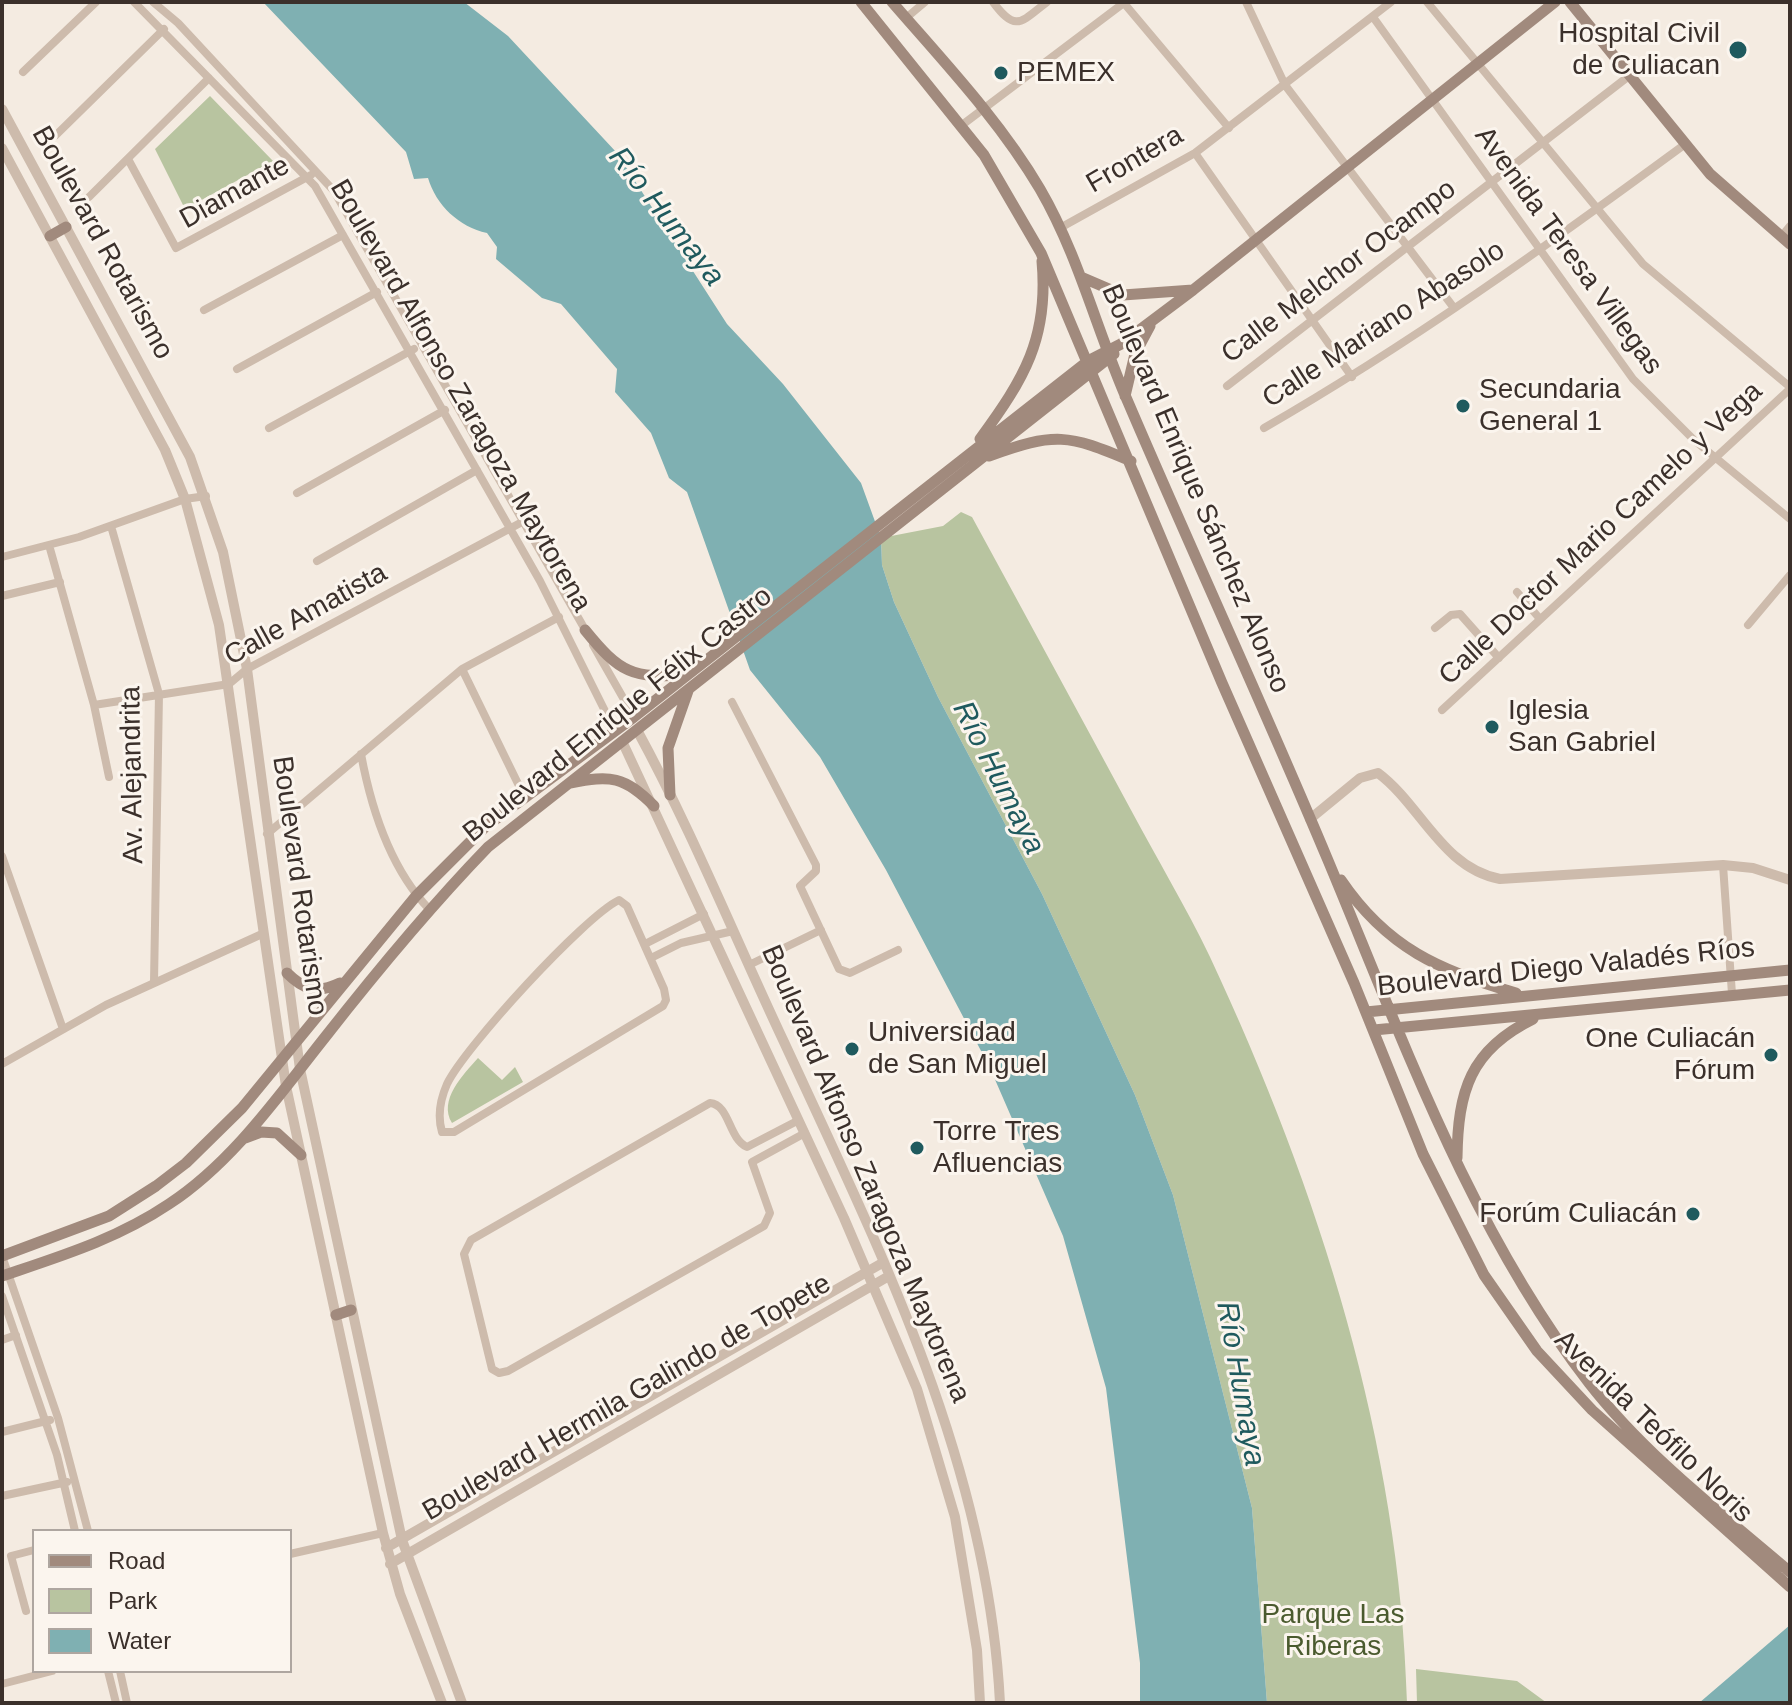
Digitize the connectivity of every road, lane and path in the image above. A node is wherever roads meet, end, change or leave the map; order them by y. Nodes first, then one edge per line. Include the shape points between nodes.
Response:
1 (96, 2) edge
2 (134, 2) edge
3 (153, 2) edge
4 (861, 2) edge
5 (925, 2) edge
6 (993, 2) edge
7 (1047, 2) edge
8 (1124, 2) edge
9 (1246, 2) edge
10 (1391, 2) edge
11 (1427, 2) edge
12 (1555, 2) edge
13 (1570, 2) edge
14 (900, 8) edge
15 (1373, 17) junction
16 (164, 29) junction
17 (1478, 63) junction
18 (23, 72) dead end
19 (1629, 76) junction
20 (209, 78) junction
21 (1285, 85) junction
22 (1431, 100) junction
23 (983, 108) junction
24 (2, 109) edge
25 (962, 125) junction
26 (1229, 128) junction
27 (55, 136) dead end
28 (1545, 142) junction
29 (1684, 145) junction
30 (2, 148) edge
31 (1195, 153) junction
32 (128, 159) junction
33 (1348, 168) junction
34 (319, 171) junction
35 (308, 178) junction
36 (1492, 183) junction
37 (89, 197) dead end
38 (1597, 209) junction
39 (1790, 226) edge
40 (66, 227) junction
41 (1060, 228) junction
42 (343, 235) junction
43 (50, 236) junction
44 (1257, 241) junction
45 (1786, 241) edge
46 (1409, 247) junction
47 (1539, 250) junction
48 (1041, 253) junction
49 (1081, 277) junction
50 (1193, 290) junction
51 (377, 292) junction
52 (1454, 308) junction
53 (204, 310) dead end
54 (1152, 320) junction
55 (1313, 321) junction
56 (422, 345) junction
57 (412, 351) junction
58 (1108, 354) junction
59 (1088, 361) junction
60 (237, 369) dead end
61 (1093, 373) junction
62 (1352, 377) junction
63 (1227, 386) dead end
64 (1790, 388) edge
65 (1125, 396) junction
66 (445, 410) junction
67 (269, 428) dead end
68 (1264, 428) dead end
69 (976, 455) junction
70 (1715, 458) junction
71 (1131, 461) junction
72 (477, 470) junction
73 (297, 493) dead end
74 (206, 496) junction
75 (185, 499) junction
76 (1790, 519) edge
77 (524, 521) junction
78 (111, 526) junction
79 (511, 529) junction
80 (49, 545) junction
81 (2, 557) edge
82 (317, 561) dead end
83 (1790, 575) edge
84 (60, 582) junction
85 (1517, 592) dead end
86 (2, 596) edge
87 (559, 617) junction
88 (1540, 619) junction
89 (1748, 625) dead end
90 (1435, 628) dead end
91 (585, 630) junction
92 (1499, 658) junction
93 (716, 659) junction
94 (247, 669) junction
95 (462, 669) junction
96 (688, 674) junction
97 (229, 684) junction
98 (690, 687) junction
99 (159, 694) junction
100 (732, 702) dead end
101 (94, 705) junction
102 (1442, 710) dead end
103 (634, 717) junction
104 (637, 730) junction
105 (619, 736) junction
106 (361, 754) junction
107 (109, 777) dead end
108 (565, 783) junction
109 (670, 795) junction
110 (524, 796) junction
111 (654, 806) junction
112 (1310, 819) junction
113 (267, 834) junction
114 (2, 856) edge
115 (1328, 862) junction
116 (1723, 865) junction
117 (1790, 880) edge
118 (416, 896) junction
119 (429, 909) junction
120 (704, 914) junction
121 (675, 929) junction
122 (821, 930) junction
123 (733, 931) junction
124 (262, 934) junction
125 (714, 936) junction
126 (681, 943) junction
127 (645, 944) junction
128 (898, 950) dead end
129 (651, 958) junction
130 (749, 965) junction
131 (1790, 970) edge
132 (1734, 972) junction
133 (287, 973) junction
134 (344, 981) junction
135 (154, 982) junction
136 (1790, 990) edge
137 (1738, 993) junction
138 (1524, 996) junction
139 (1389, 1007) junction
140 (1366, 1012) junction
141 (1540, 1015) junction
142 (1397, 1027) junction
143 (63, 1029) junction
144 (1374, 1030) junction
145 (296, 1040) junction
146 (282, 1059) junction
147 (2, 1064) edge
148 (300, 1069) junction
149 (286, 1086) junction
150 (799, 1120) junction
151 (805, 1133) junction
152 (241, 1139) junction
153 (301, 1155) junction
154 (1457, 1162) junction
155 (2, 1256) edge
156 (884, 1262) junction
157 (867, 1272) junction
158 (5, 1275) edge
159 (889, 1276) junction
160 (872, 1285) junction
161 (2, 1296) edge
162 (351, 1310) junction
163 (336, 1315) junction
164 (16, 1335) junction
165 (2, 1340) edge
166 (58, 1418) junction
167 (46, 1421) junction
168 (2, 1432) edge
169 (75, 1480) junction
170 (63, 1482) junction
171 (1689, 1492) junction
172 (2, 1496) edge
173 (973, 1513) junction
174 (955, 1517) junction
175 (75, 1529) edge
176 (87, 1529) edge
177 (383, 1533) junction
178 (402, 1540) junction
179 (386, 1548) junction
180 (32, 1551) edge
181 (292, 1554) edge
182 (406, 1554) junction
183 (390, 1564) junction
184 (1790, 1572) edge
185 (1790, 1587) edge
186 (26, 1611) dead end
187 (44, 1673) edge
188 (108, 1673) edge
189 (120, 1673) edge
190 (2, 1684) edge
191 (116, 1703) edge
192 (127, 1703) edge
193 (442, 1703) edge
194 (462, 1703) edge
195 (980, 1703) edge
196 (1000, 1703) edge

1 - 18 street
2 - 16 street, Boulevard Alfonso Zaragoza Maytorena
3 - 34 street, Boulevard Alfonso Zaragoza Maytorena
4 - 25 main road, Boulevard Enrique Sánchez Alonso
5 - 14 street
6 - 7 street via 1015,23
8 - 23 street
8 - 26 street
9 - 21 street
10 - 15 street, Frontera
11 - 17 street
12 - 17 main road
13 - 19 main road
14 - 23 main road, Boulevard Enrique Sánchez Alonso
15 - 21 street, Frontera
15 - 22 street, Avenida Teresa Villegas
16 - 20 street, Boulevard Alfonso Zaragoza Maytorena
16 - 27 street
17 - 22 main road
17 - 28 street
19 - 28 street, Calle Melchor Ocampo
19 - 29 main road
20 - 32 street
20 - 35 street, Boulevard Alfonso Zaragoza Maytorena
21 - 26 street, Frontera
21 - 33 street
22 - 33 main road
22 - 36 street, Avenida Teresa Villegas
23 - 25 street
23 - 41 main road, Boulevard Enrique Sánchez Alonso via 1020,157
24 - 40 street, Boulevard Rotarismo
25 - 48 main road, Boulevard Enrique Sánchez Alonso
26 - 31 street, Frontera
28 - 36 street, Calle Melchor Ocampo
28 - 38 street
29 - 38 street, Calle Mariano Abasolo
29 - 45 main road via 1729,194
30 - 43 street, Boulevard Rotarismo
31 - 41 street, Frontera
31 - 44 street
32 - 35 street, Diamante via 176,248
32 - 37 street
33 - 44 main road
33 - 46 street
34 - 35 street, Diamante
34 - 56 street, Boulevard Alfonso Zaragoza Maytorena
35 - 42 street, Boulevard Alfonso Zaragoza Maytorena
36 - 46 street, Calle Melchor Ocampo
36 - 47 street, Avenida Teresa Villegas
38 - 47 street, Calle Mariano Abasolo
38 - 64 street via 1660,281
39 - 45 street
40 - 43 main road
40 - 74 street, Boulevard Rotarismo via 174,425
41 - 49 main road, Boulevard Enrique Sánchez Alonso
42 - 51 street, Boulevard Alfonso Zaragoza Maytorena
42 - 53 street
43 - 75 street, Boulevard Rotarismo via 165,450
44 - 50 main road
44 - 55 street
46 - 52 street
46 - 55 street, Calle Melchor Ocampo
47 - 52 street, Calle Mariano Abasolo
47 - 70 street, Avenida Teresa Villegas via 1633,379
48 - 59 main road, Boulevard Enrique Sánchez Alonso
48 - 69 main road via 1045,293 1036,346
49 - 50 main road via 1123,295
49 - 58 main road, Boulevard Enrique Sánchez Alonso
50 - 54 main road
51 - 57 street, Boulevard Alfonso Zaragoza Maytorena
51 - 60 street
52 - 62 street, Calle Mariano Abasolo
54 - 58 main road
54 - 65 main road via 1135,354
55 - 62 street
55 - 63 street, Calle Melchor Ocampo
56 - 57 street
56 - 77 street, Boulevard Alfonso Zaragoza Maytorena
57 - 66 street, Boulevard Alfonso Zaragoza Maytorena
57 - 67 street
58 - 59 main road, Boulevard Enrique Félix Castro
58 - 61 main road, Boulevard Enrique Félix Castro
58 - 65 main road, Boulevard Enrique Sánchez Alonso
59 - 61 main road, Boulevard Enrique Sánchez Alonso
59 - 69 main road, Boulevard Enrique Félix Castro
61 - 69 main road, Boulevard Enrique Félix Castro
61 - 71 main road, Boulevard Enrique Sánchez Alonso
62 - 68 street, Calle Mariano Abasolo
64 - 70 street, Calle Doctor Mario Camelo y Vega
65 - 112 main road, Boulevard Enrique Sánchez Alonso
66 - 72 street, Boulevard Alfonso Zaragoza Maytorena
66 - 73 street
69 - 71 main road via 1053,438 1090,443
69 - 93 main road, Boulevard Enrique Félix Castro
70 - 76 street, Avenida Teresa Villegas
70 - 88 street, Calle Doctor Mario Camelo y Vega
71 - 140 main road, Boulevard Enrique Sánchez Alonso
72 - 79 street, Boulevard Alfonso Zaragoza Maytorena
72 - 82 street
74 - 75 street
74 - 94 street, Boulevard Rotarismo via 233,589
75 - 78 street
75 - 97 street, Boulevard Rotarismo via 206,570
77 - 79 street, Calle Amatista
77 - 91 street, Boulevard Alfonso Zaragoza Maytorena
78 - 80 street
78 - 99 street, Av. Alejandrita
79 - 87 street, Boulevard Alfonso Zaragoza Maytorena
79 - 94 street, Calle Amatista
80 - 81 street
80 - 84 street
83 - 89 street
84 - 86 street
84 - 101 street
85 - 88 street
87 - 95 street
87 - 105 street, Boulevard Alfonso Zaragoza Maytorena
88 - 92 street, Calle Doctor Mario Camelo y Vega
90 - 92 street via 1460,614
91 - 96 main road via 610,661 633,674
91 - 103 street, Boulevard Alfonso Zaragoza Maytorena
92 - 102 street, Calle Doctor Mario Camelo y Vega
93 - 96 main road, Boulevard Enrique Félix Castro
93 - 98 main road, Boulevard Enrique Félix Castro
94 - 97 street, Calle Amatista
94 - 113 street, Boulevard Rotarismo
95 - 106 street
95 - 110 street
96 - 103 main road, Boulevard Enrique Félix Castro
97 - 99 street, Calle Amatista
97 - 124 street, Boulevard Rotarismo
98 - 104 main road, Boulevard Enrique Félix Castro
98 - 109 main road via 668,748
99 - 101 street, Calle Amatista
99 - 135 street, Av. Alejandrita
100 - 122 street via 816,865 800,886
101 - 107 street
103 - 105 main road, Boulevard Enrique Félix Castro
104 - 105 main road, Boulevard Enrique Félix Castro
104 - 109 street, Boulevard Alfonso Zaragoza Maytorena
105 - 108 main road, Boulevard Enrique Félix Castro
105 - 110 main road, Boulevard Enrique Félix Castro
105 - 111 street, Boulevard Alfonso Zaragoza Maytorena
106 - 113 street
106 - 118 street via 371,803
108 - 111 main road via 597,777 621,780
108 - 119 main road, Boulevard Enrique Félix Castro via 488,847
109 - 123 street, Boulevard Alfonso Zaragoza Maytorena
110 - 118 main road, Boulevard Enrique Félix Castro
111 - 120 street, Boulevard Alfonso Zaragoza Maytorena
112 - 115 main road, Boulevard Enrique Sánchez Alonso
112 - 116 street via 1360,778 1378,773 1442,844 1476,872 1500,879
113 - 133 street, Boulevard Rotarismo
114 - 143 street
115 - 138 main road via 1359,906 1415,955 1453,974
115 - 139 main road, Boulevard Enrique Sánchez Alonso
116 - 117 street
116 - 132 street
118 - 119 street
118 - 134 main road, Boulevard Enrique Félix Castro
119 - 148 main road, Boulevard Enrique Félix Castro
120 - 121 street
120 - 125 street, Boulevard Alfonso Zaragoza Maytorena
121 - 126 street
121 - 127 street
122 - 128 street via 839,969 846,973
122 - 130 street
123 - 125 street
123 - 130 street, Boulevard Alfonso Zaragoza Maytorena
124 - 135 street
124 - 146 street, Boulevard Rotarismo
125 - 126 street
125 - 150 street, Boulevard Alfonso Zaragoza Maytorena
126 - 129 street
127 - 129 street
127 - 129 street via 623,901 610,905 461,1062 441,1099 442,1132 454,1132 663,1006 666,995
130 - 156 street, Boulevard Alfonso Zaragoza Maytorena
131 - 132 main road, Boulevard Diego Valadés Ríos
132 - 137 street
132 - 138 main road, Boulevard Diego Valadés Ríos
133 - 134 main road via 316,990
133 - 145 street, Boulevard Rotarismo
134 - 145 main road, Boulevard Enrique Félix Castro
135 - 143 street
136 - 137 main road, Boulevard Diego Valadés Ríos
137 - 141 main road, Boulevard Diego Valadés Ríos
138 - 139 main road, Boulevard Diego Valadés Ríos
139 - 140 main road, Boulevard Diego Valadés Ríos
139 - 142 main road, Boulevard Enrique Sánchez Alonso
140 - 144 main road, Boulevard Diego Valadés Ríos
141 - 142 main road, Boulevard Diego Valadés Ríos
141 - 154 main road via 1505,1034 1478,1062 1462,1097
142 - 144 main road, Boulevard Diego Valadés Ríos
142 - 154 main road, Avenida Teófilo Noris
143 - 147 street
144 - 171 main road, Avenida Teófilo Noris via 1444,1201 1513,1319 1592,1410
145 - 146 main road, Boulevard Enrique Félix Castro
145 - 148 street, Boulevard Rotarismo
146 - 149 street, Boulevard Rotarismo
146 - 155 main road, Boulevard Enrique Félix Castro via 210,1140 156,1186 94,1223
148 - 149 main road, Boulevard Enrique Félix Castro
148 - 162 street, Boulevard Rotarismo
149 - 152 main road, Boulevard Enrique Félix Castro
149 - 153 street, Boulevard Rotarismo
150 - 151 street, Boulevard Alfonso Zaragoza Maytorena
150 - 151 street via 747,1147 735,1138 719,1106 710,1103 471,1240 465,1258 492,1369 508,1371 764,1226 770,1213 752,1162
151 - 157 street, Boulevard Alfonso Zaragoza Maytorena
152 - 153 main road via 277,1133
152 - 158 main road, Boulevard Enrique Félix Castro via 195,1185 136,1224 65,1257
153 - 163 street, Boulevard Rotarismo
154 - 171 main road, Avenida Teófilo Noris via 1509,1262 1581,1371
155 - 158 street
156 - 157 street, Boulevard Hermila Galindo de Topete
156 - 159 street, Boulevard Alfonso Zaragoza Maytorena
157 - 160 street, Boulevard Alfonso Zaragoza Maytorena
157 - 178 street, Boulevard Hermila Galindo de Topete
158 - 166 street
159 - 160 street, Boulevard Hermila Galindo de Topete
159 - 173 street, Boulevard Alfonso Zaragoza Maytorena via 941,1406
160 - 174 street, Boulevard Alfonso Zaragoza Maytorena via 917,1389
160 - 182 street, Boulevard Hermila Galindo de Topete
161 - 164 street
162 - 163 main road
162 - 178 street, Boulevard Rotarismo
163 - 177 street, Boulevard Rotarismo
164 - 165 street
164 - 167 street
166 - 167 street
166 - 169 street
167 - 168 street
167 - 170 street
169 - 170 street
169 - 176 street
170 - 172 street
170 - 175 street
171 - 184 main road, Avenida Teófilo Noris
171 - 185 main road, Avenida Teófilo Noris
173 - 174 street
173 - 196 street, Boulevard Alfonso Zaragoza Maytorena via 993,1620
174 - 195 street, Boulevard Alfonso Zaragoza Maytorena via 977,1650
177 - 179 street, Boulevard Rotarismo
177 - 181 street
178 - 179 street, Boulevard Hermila Galindo de Topete
178 - 182 street, Boulevard Rotarismo
179 - 183 street, Boulevard Rotarismo
180 - 186 street via 11,1556
182 - 183 street, Boulevard Hermila Galindo de Topete
182 - 194 street, Boulevard Rotarismo
183 - 193 street, Boulevard Rotarismo
187 - 190 street
188 - 191 street
189 - 192 street

